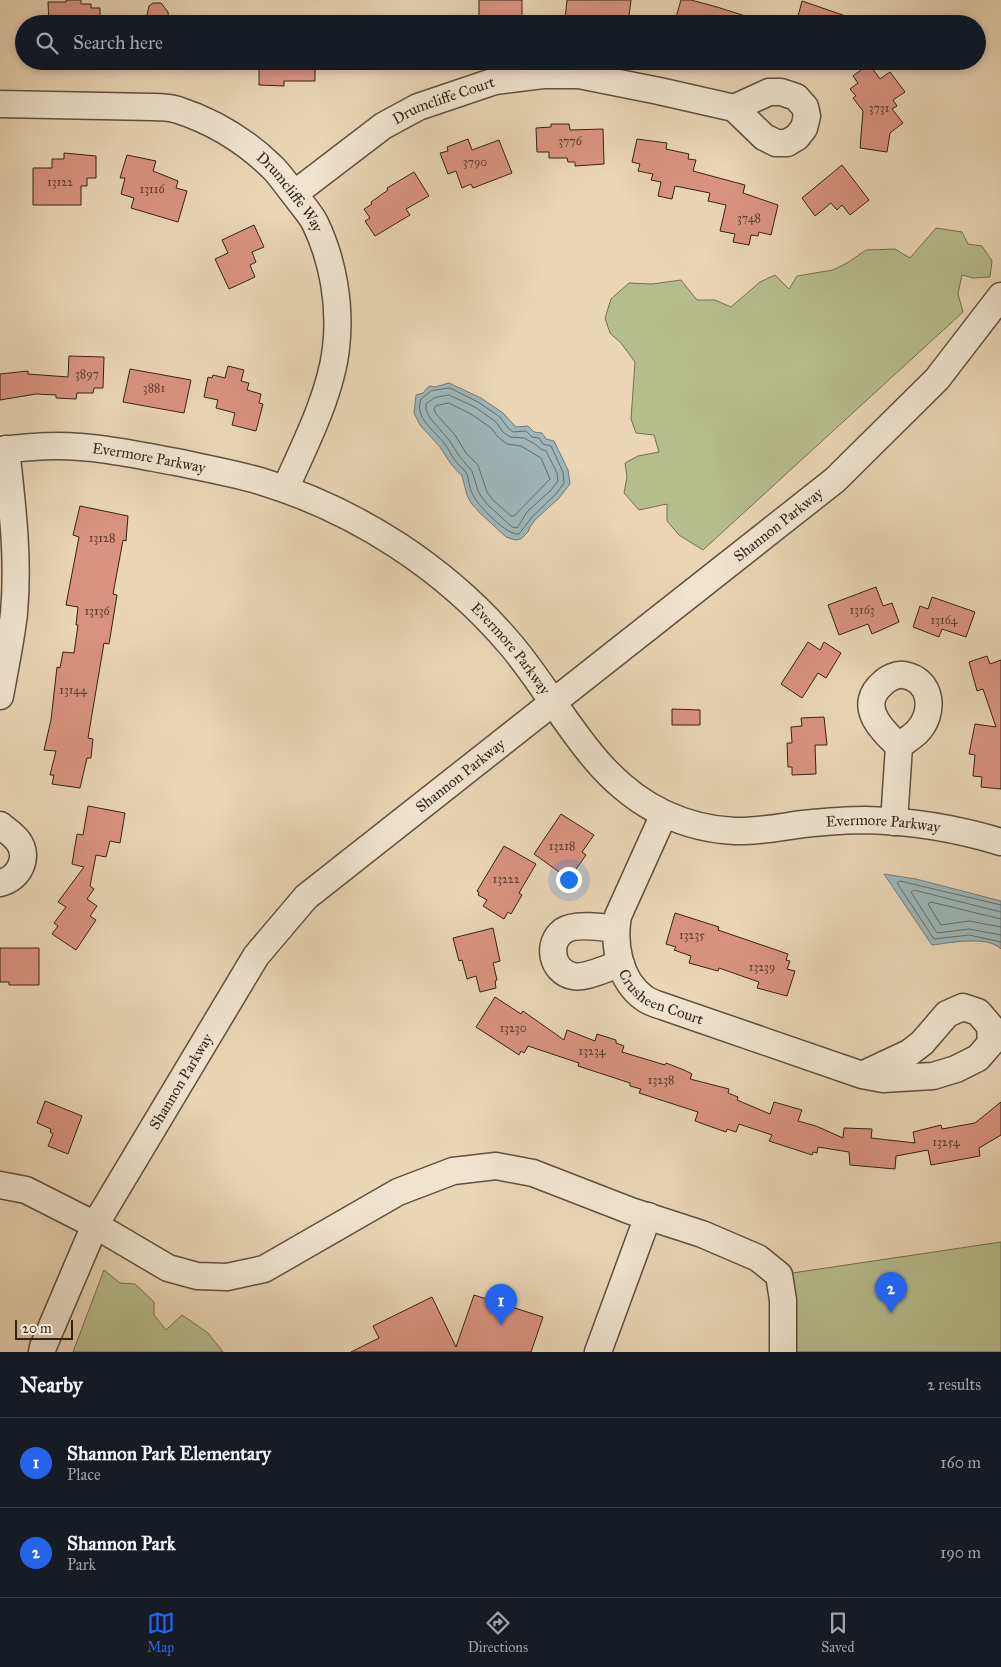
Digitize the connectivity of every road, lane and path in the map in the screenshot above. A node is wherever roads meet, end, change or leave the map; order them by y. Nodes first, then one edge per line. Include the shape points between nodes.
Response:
1 (0, 104) edge
2 (734, 108) dead end
3 (294, 194) junction
4 (1001, 296) edge
5 (3, 449) edge
6 (285, 490) junction
7 (0, 696) edge
8 (553, 703) junction
9 (899, 746) dead end
10 (664, 814) junction
11 (894, 822) junction
12 (0, 825) edge
13 (1001, 842) edge
14 (0, 883) edge
15 (616, 929) junction
16 (621, 964) junction
17 (862, 1075) dead end
18 (0, 1185) edge
19 (648, 1216) junction
20 (95, 1225) junction
21 (42, 1352) edge
22 (598, 1352) edge
23 (783, 1352) edge

1 - 3 street, Drumcliffe Way via 176,109 224,131 253,150 273,167
2 - 3 street, Drumcliffe Court via 579,75 543,75 496,81 418,107 383,126
3 - 6 street, Drumcliffe Way via 314,220 324,242 331,266 338,323 329,379
4 - 8 street, Shannon Parkway via 937,379 835,480
5 - 6 street, Evermore Parkway via 57,446 111,450 214,470
5 - 7 street via 14,524 15,595
6 - 8 street, Evermore Parkway via 377,532 438,575 511,644
8 - 10 street, Evermore Parkway via 593,758 620,785
8 - 20 street, Shannon Parkway via 306,897 256,956
9 - 11 street
10 - 11 street, Evermore Parkway via 692,824 734,831 865,820
10 - 15 street, Crusheen Court via 618,916
11 - 13 street, Evermore Parkway via 948,829
12 - 14 street via 17,840 23,855 16,875 10,881
15 - 16 street, Crusheen Court
15 - 16 street via 580,927 564,930 554,942 553,953 555,963 573,976 586,976
16 - 17 street, Crusheen Court via 633,988 645,999
18 - 20 street via 26,1190
19 - 20 street via 533,1173 496,1166 453,1171 398,1192 264,1269 227,1277 197,1276 168,1268
19 - 22 street
19 - 23 street via 758,1258 779,1275
20 - 21 street, Shannon Parkway

